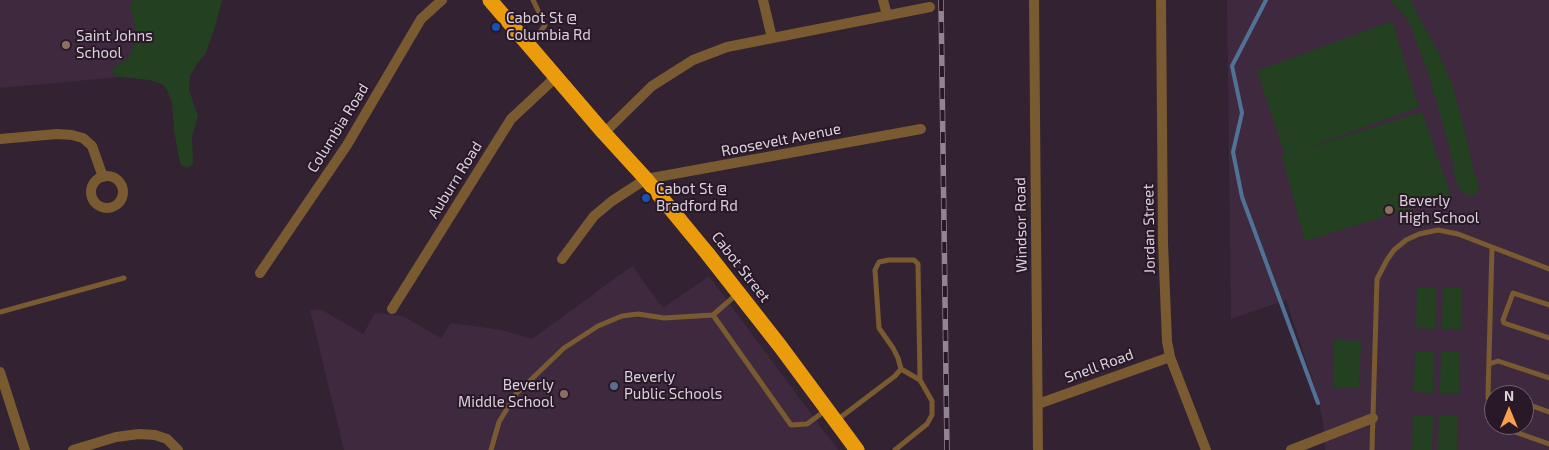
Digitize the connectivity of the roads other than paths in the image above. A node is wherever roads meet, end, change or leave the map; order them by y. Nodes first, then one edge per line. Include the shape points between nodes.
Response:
1 (442, 0) edge
2 (490, 0) edge
3 (533, 0) edge
4 (762, 0) edge
5 (884, 0) edge
6 (1034, 0) edge
7 (1161, 0) edge
8 (930, 7) dead end
9 (887, 15) junction
10 (772, 38) junction
11 (530, 47) junction
12 (556, 77) junction
13 (921, 129) dead end
14 (604, 133) junction
15 (0, 139) edge
16 (102, 177) dead end
17 (646, 179) junction
18 (1492, 247) junction
19 (562, 259) dead end
20 (1549, 269) edge
21 (260, 273) dead end
22 (124, 278) dead end
23 (737, 293) junction
24 (1549, 305) edge
25 (392, 309) dead end
26 (0, 312) edge
27 (713, 315) junction
28 (1502, 320) junction
29 (1490, 321) junction
30 (1549, 338) edge
31 (1170, 356) junction
32 (1489, 364) junction
33 (901, 369) junction
34 (0, 372) edge
35 (1549, 378) edge
36 (920, 380) junction
37 (1488, 385) edge
38 (1038, 404) junction
39 (1534, 407) edge
40 (1549, 412) edge
41 (831, 416) junction
42 (1373, 418) junction
43 (1524, 435) edge
44 (1549, 444) edge
45 (855, 449) edge
46 (25, 450) edge
47 (73, 450) edge
48 (178, 450) edge
49 (491, 450) edge
50 (895, 450) edge
51 (1038, 450) edge
52 (1206, 450) edge
53 (1291, 450) edge
54 (1372, 450) edge

1 - 21 street, Columbia Road via 421,19 347,145
2 - 11 highway, Cabot Street
3 - 11 lane via 545,25
4 - 10 street
5 - 9 street
6 - 38 street, Windsor Road
7 - 31 street, Jordan Street via 1164,243
8 - 9 street
9 - 10 street
10 - 14 street via 727,46 693,60 652,86
11 - 12 highway, Cabot Street
12 - 14 highway, Cabot Street
12 - 25 street, Auburn Road via 511,119
13 - 17 street, Roosevelt Avenue
14 - 17 highway, Cabot Street
15 - 16 street via 56,134 83,138 92,146
17 - 19 street via 594,216
17 - 23 highway, Cabot Street
18 - 20 lane
18 - 29 lane
18 - 42 lane via 1438,230 1406,240 1386,260 1377,279
22 - 26 lane
23 - 27 lane
23 - 41 highway, Cabot Street
24 - 28 lane via 1513,293
27 - 41 lane via 791,425 807,424
27 - 49 lane via 664,318 638,314 622,316 598,326 564,348 516,394 499,422
28 - 29 lane
28 - 30 lane
29 - 32 lane
31 - 38 street, Snell Road
31 - 52 street, Jordan Street
32 - 35 lane via 1498,361
32 - 37 lane
33 - 36 lane
33 - 36 lane via 898,358 879,328 875,270 879,262 914,260 918,264
33 - 41 lane
34 - 46 street
36 - 50 lane via 932,401 932,415 927,424
38 - 51 street, Windsor Road
39 - 40 lane
41 - 45 highway, Cabot Street
42 - 53 street
42 - 54 lane
43 - 44 lane
47 - 48 street via 116,436 138,434 167,439

